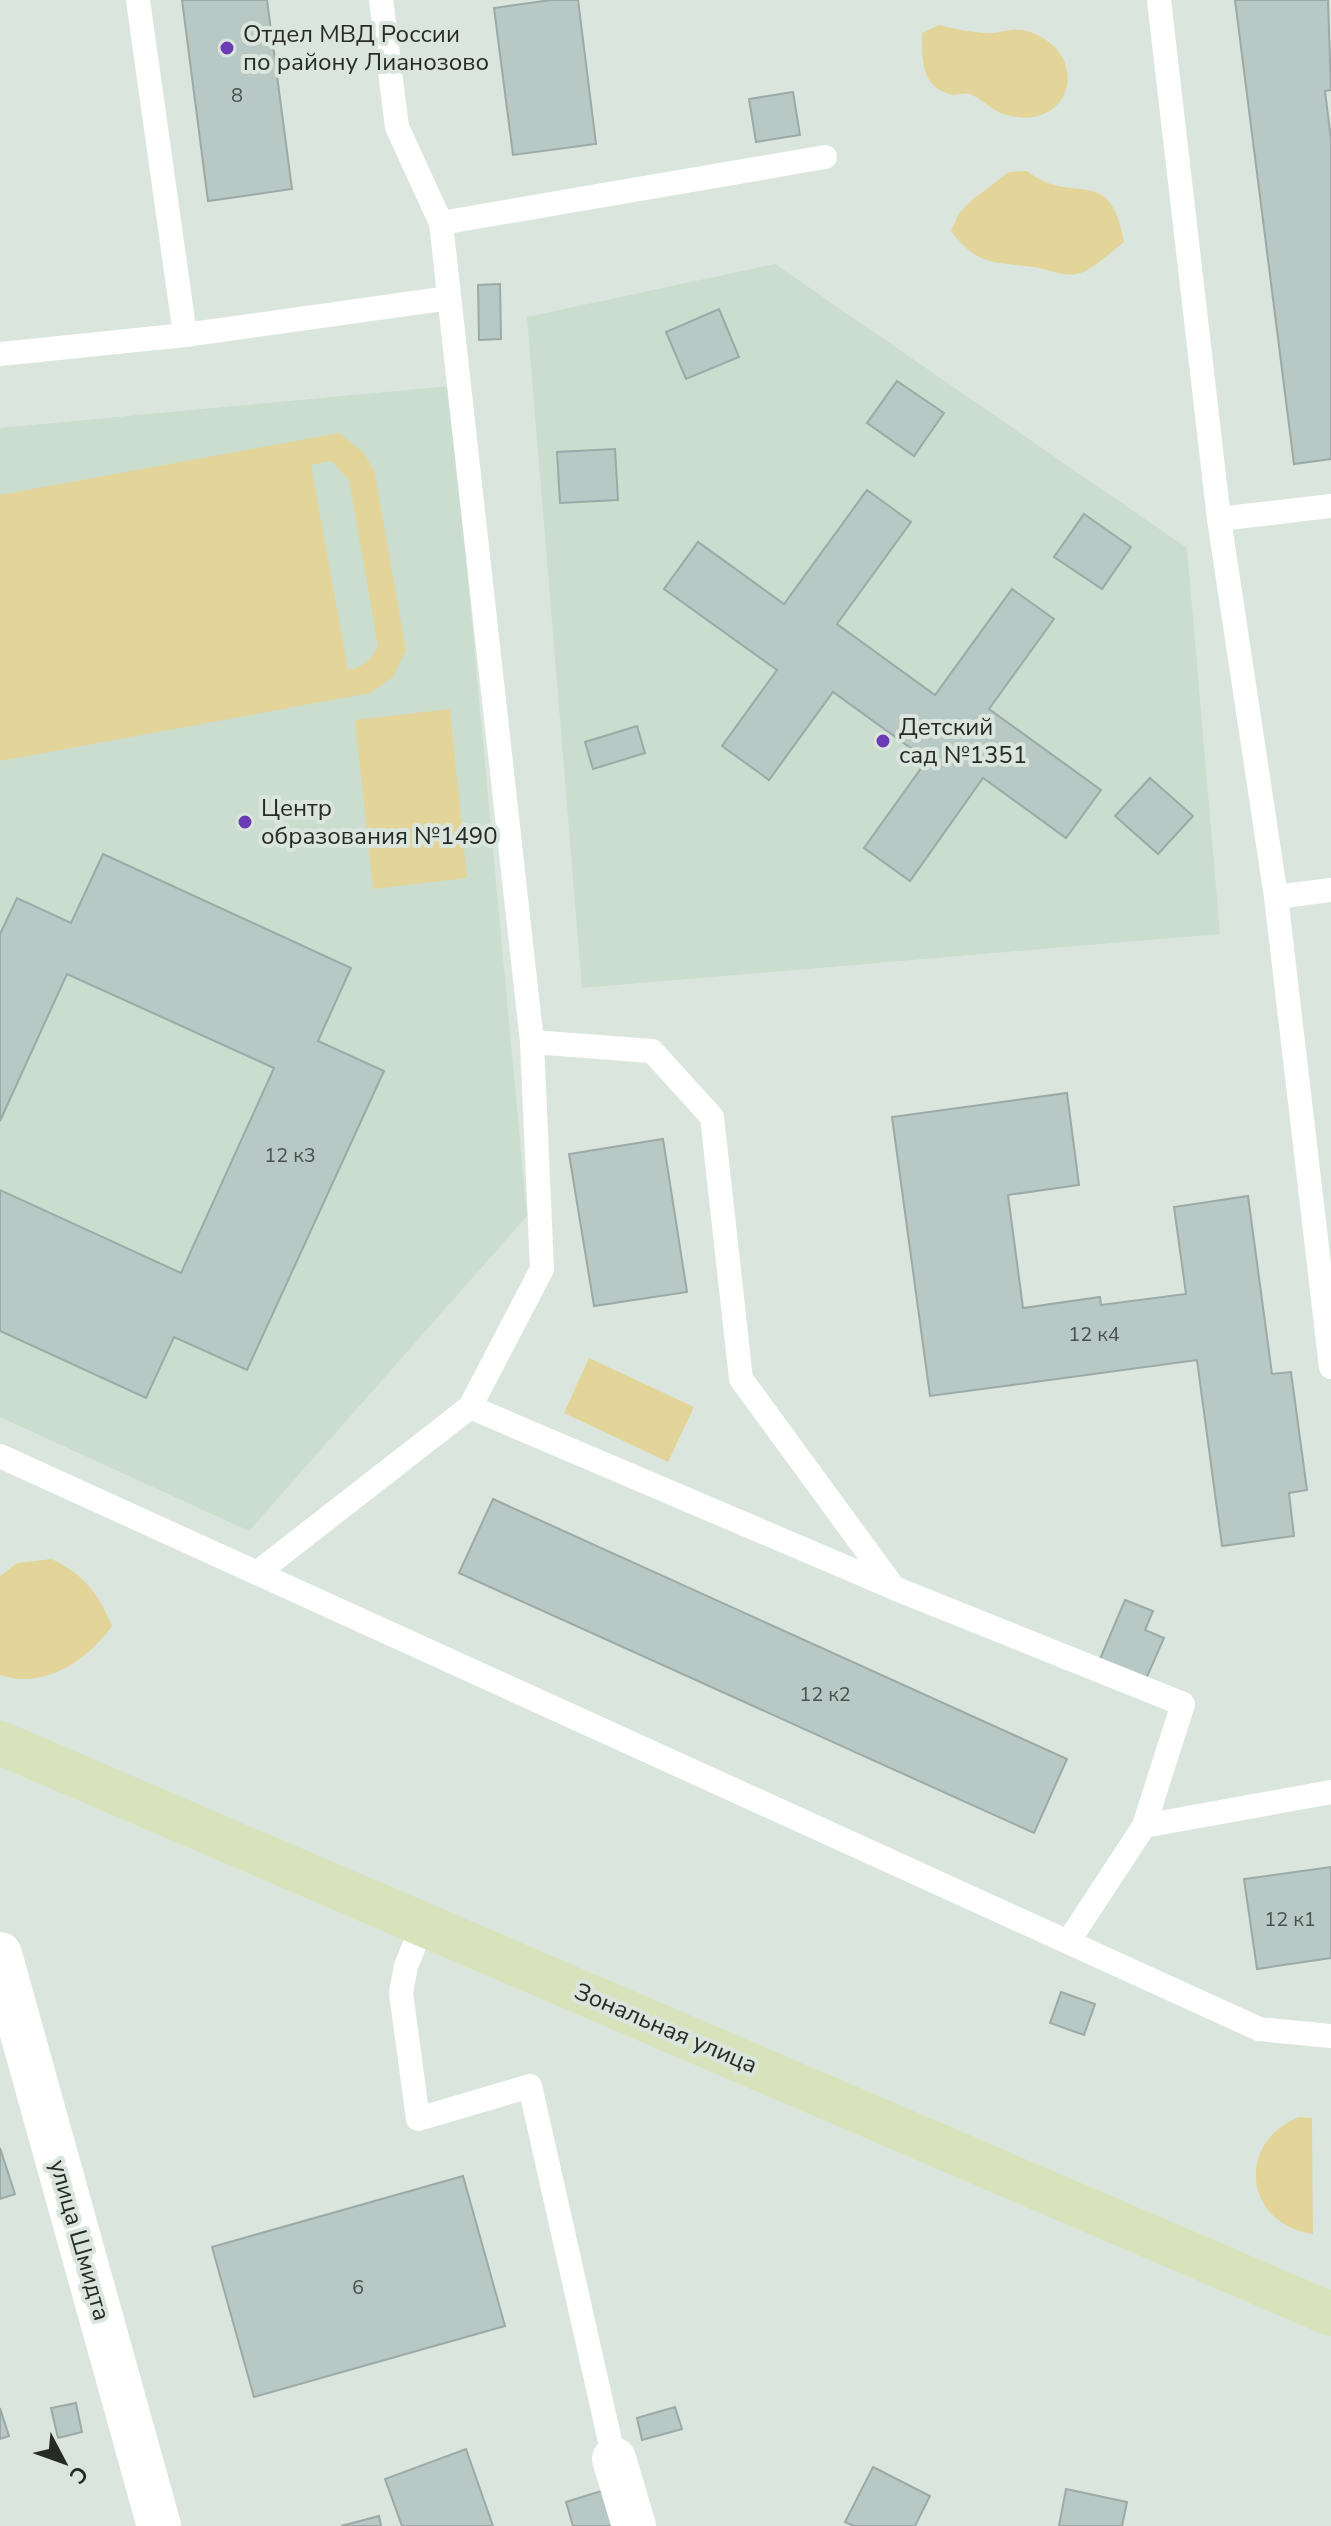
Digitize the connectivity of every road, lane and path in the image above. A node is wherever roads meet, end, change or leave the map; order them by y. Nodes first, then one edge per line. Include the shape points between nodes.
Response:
1 (138, 0) edge
2 (381, 0) edge
3 (1159, 0) edge
4 (825, 157) dead end
5 (441, 223) junction
6 (449, 298) junction
7 (185, 335) junction
8 (0, 354) edge
9 (1331, 506) edge
10 (1219, 519) junction
11 (1331, 890) edge
12 (1276, 897) junction
13 (532, 1042) junction
14 (1331, 1367) edge
15 (470, 1407) junction
16 (0, 1456) edge
17 (257, 1573) junction
18 (894, 1588) junction
19 (0, 1743) edge
20 (1331, 1792) edge
21 (1144, 1826) junction
22 (423, 1924) junction
23 (1068, 1942) junction
24 (0, 1954) edge
25 (1331, 2036) edge
26 (1331, 2314) edge
27 (614, 2459) joint
28 (159, 2526) edge
29 (634, 2526) edge

1 - 7 lane
2 - 5 lane via 397,127
3 - 10 lane
4 - 5 lane
5 - 6 lane
6 - 7 lane
6 - 13 lane
7 - 8 lane
9 - 10 lane
10 - 12 lane
11 - 12 lane
12 - 14 lane
13 - 15 lane via 542,1269
13 - 18 lane via 652,1051 712,1117 741,1379
15 - 17 lane
15 - 18 lane
16 - 17 lane
17 - 23 lane
18 - 21 lane via 1183,1704
19 - 22 street, Зональная улица
20 - 21 lane
21 - 23 lane
22 - 26 street, Зональная улица
22 - 27 lane via 401,1993 418,2119 530,2086
23 - 25 lane via 1259,2029
24 - 28 street, улица Шмидта
27 - 29 street

